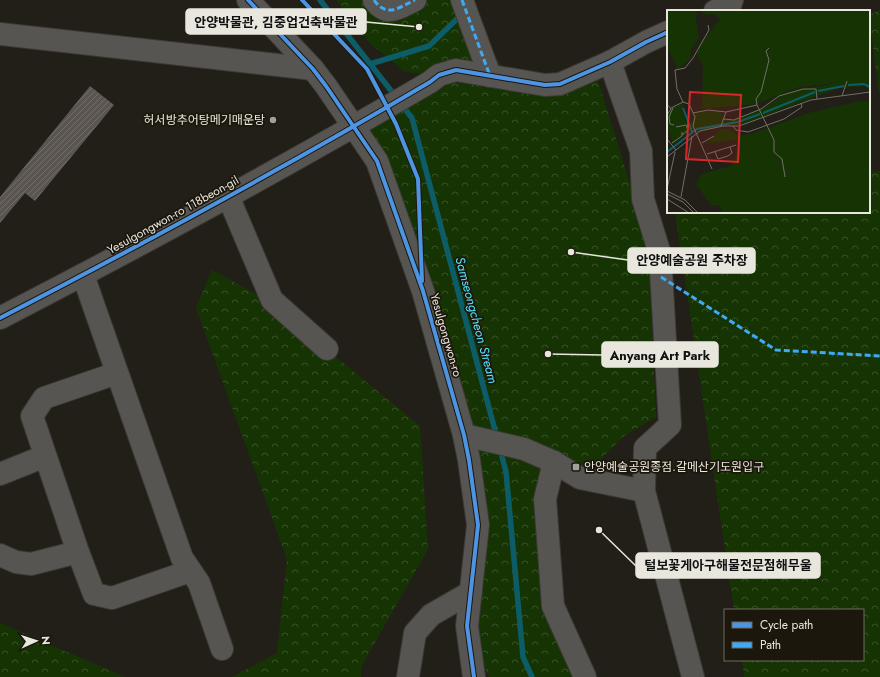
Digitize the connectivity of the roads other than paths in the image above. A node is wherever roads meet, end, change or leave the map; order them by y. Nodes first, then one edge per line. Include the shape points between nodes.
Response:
1 (248, 0) edge
2 (374, 0) edge
3 (414, 0) edge
4 (462, 0) edge
5 (732, 0) edge
6 (716, 10) edge
7 (667, 32) edge
8 (0, 34) edge
9 (610, 62) junction
10 (313, 69) junction
11 (490, 76) junction
12 (360, 123) junction
13 (228, 196) junction
14 (83, 276) junction
15 (0, 318) edge
16 (327, 349) dead end
17 (117, 372) junction
18 (472, 436) junction
19 (46, 456) junction
20 (554, 462) junction
21 (0, 474) edge
22 (644, 491) junction
23 (78, 552) junction
24 (0, 555) edge
25 (190, 572) junction
26 (471, 592) junction
27 (222, 649) dead end
28 (408, 677) edge
29 (474, 677) edge
30 (585, 677) edge
31 (692, 677) edge

1 - 10 street, Yesulgongwon-ro
2 - 3 street via 382,9 387,10 400,8
4 - 11 street
5 - 6 street via 731,3
7 - 9 street, Yesulgongwon-ro 118beon-gil
8 - 10 street
9 - 11 street, Yesulgongwon-ro 118beon-gil via 560,84 544,85
9 - 22 street via 641,151 643,199 660,254 670,425 645,448
10 - 12 street, Yesulgongwon-ro
11 - 12 street, Yesulgongwon-ro 118beon-gil via 456,70 439,75
12 - 13 street, Yesulgongwon-ro 118beon-gil
12 - 18 street, Yesulgongwon-ro via 423,291
13 - 14 street, Yesulgongwon-ro 118beon-gil
13 - 16 street, Yesulgongwon-ro 118beon-gil via 272,300
14 - 15 street, Yesulgongwon-ro 118beon-gil
14 - 17 street
17 - 19 street via 44,398 32,416
17 - 25 street via 182,558
18 - 20 street via 524,449
18 - 26 street, Yesulgongwon-ro via 470,460 478,525
19 - 21 street
19 - 23 street
20 - 22 street via 580,478
20 - 30 street via 545,499 553,606
22 - 31 street
23 - 24 street via 31,564 16,562
23 - 25 street via 94,594 112,598
25 - 27 street via 199,583
26 - 28 street via 431,616 416,633
26 - 29 street, Yesulgongwon-ro via 467,626

